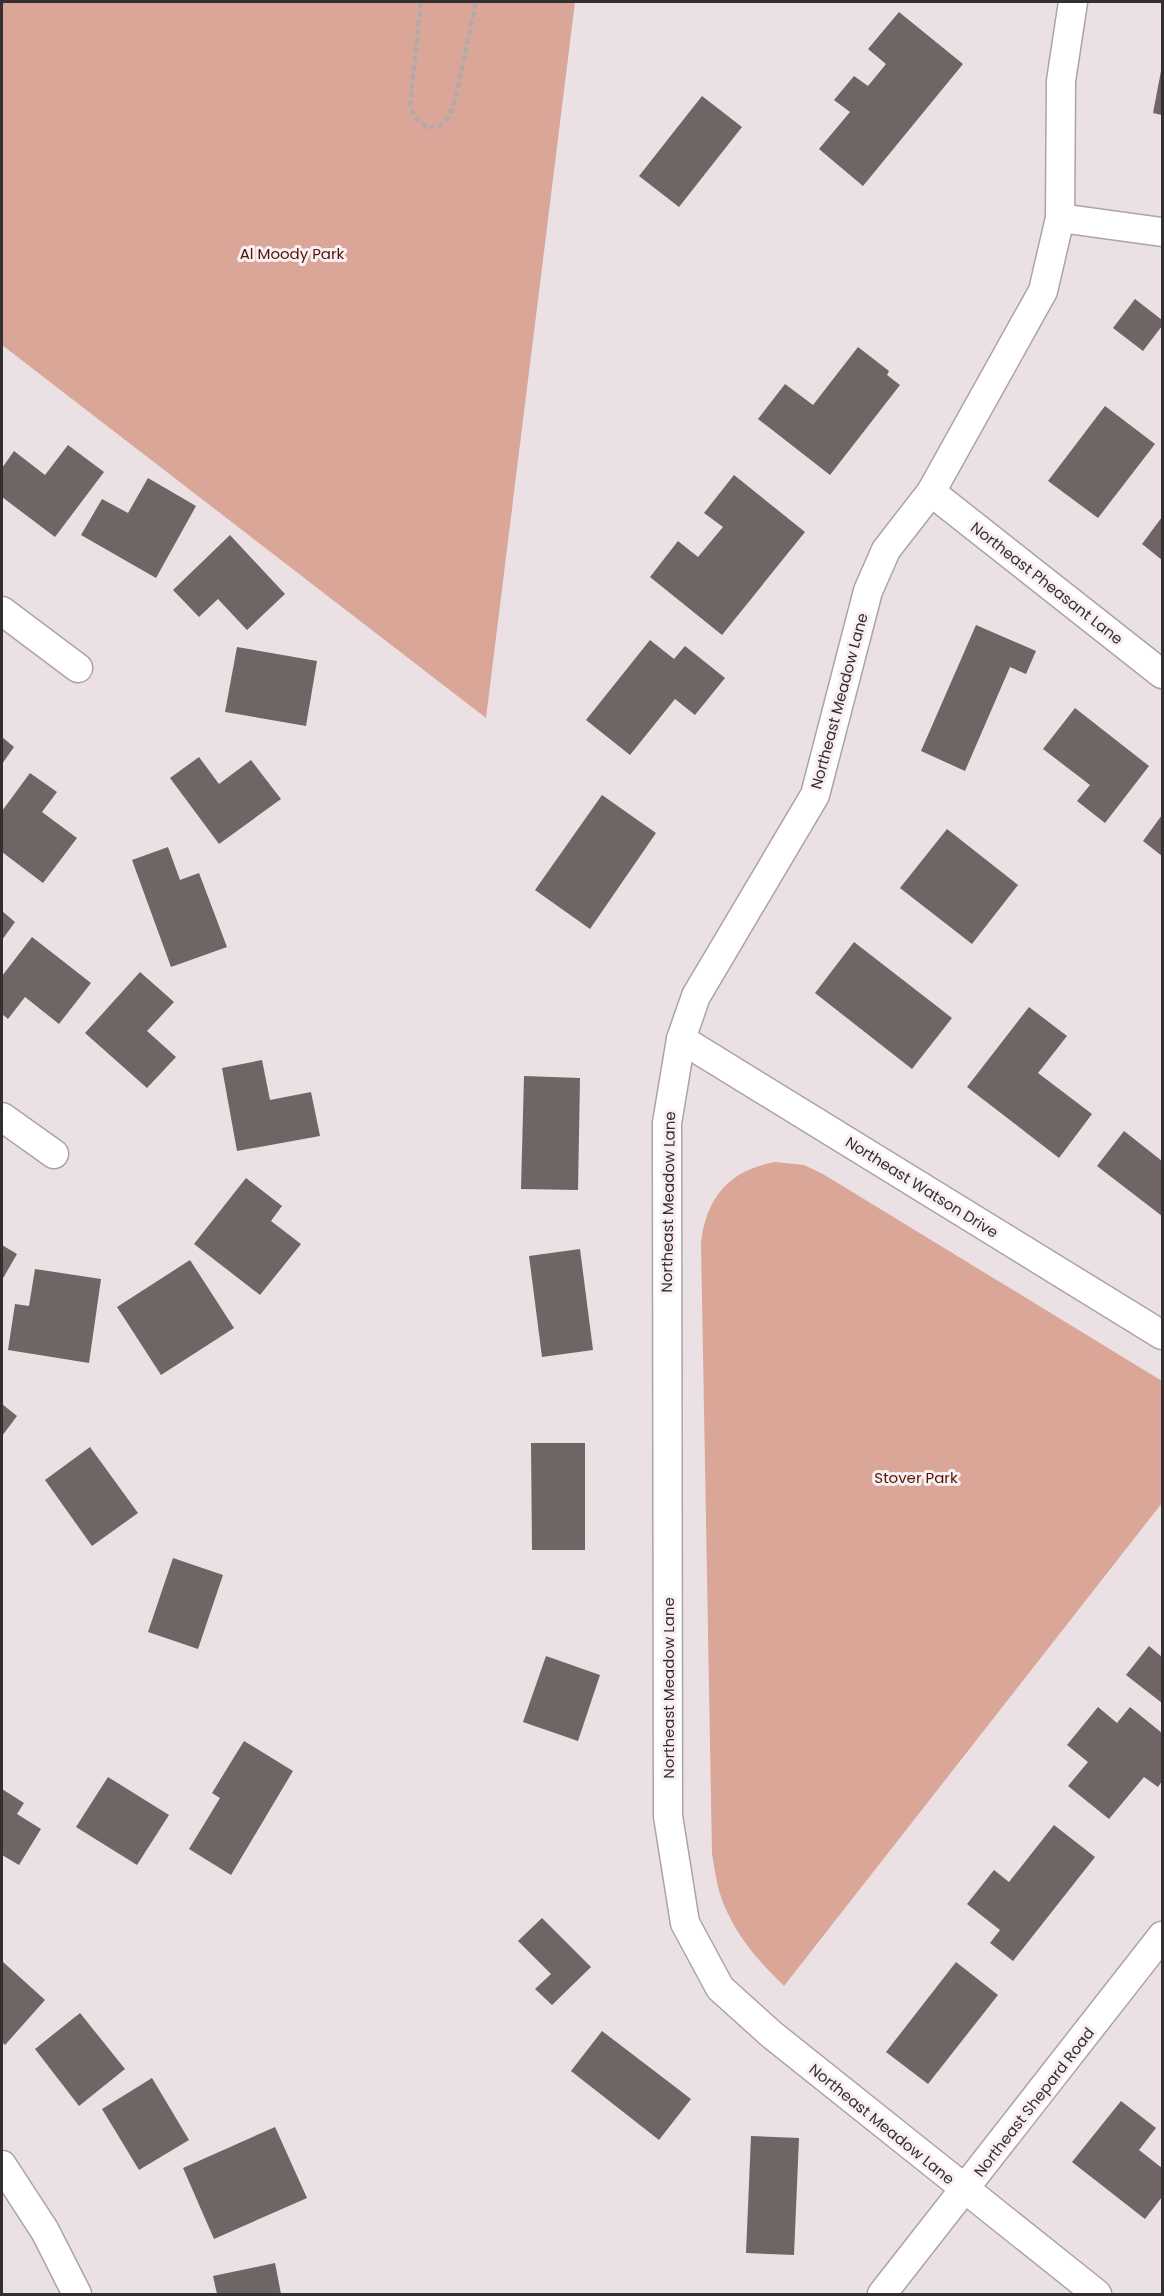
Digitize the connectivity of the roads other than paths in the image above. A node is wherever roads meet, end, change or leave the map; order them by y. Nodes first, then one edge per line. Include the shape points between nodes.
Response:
1 (1073, 2) edge
2 (1060, 218) junction
3 (1162, 232) edge
4 (931, 492) junction
5 (2, 610) edge
6 (78, 668) dead end
7 (1162, 674) edge
8 (681, 1039) junction
9 (2, 1117) edge
10 (54, 1155) dead end
11 (1162, 1335) edge
12 (1162, 1936) edge
13 (2, 2165) edge
14 (964, 2190) junction
15 (77, 2295) edge
16 (882, 2295) edge
17 (1097, 2295) edge

1 - 2 street, Northeast Meadow Lane via 1061,81
2 - 3 street
2 - 4 street, Northeast Meadow Lane via 1042,291
4 - 7 street, Northeast Pheasant Lane
4 - 8 street, Northeast Meadow Lane via 886,550 868,591 815,795 696,996
5 - 6 street
8 - 11 street, Northeast Watson Drive
8 - 14 street, Northeast Meadow Lane via 667,1123 668,1816 685,1923 720,1988
9 - 10 street
12 - 14 street, Northeast Shepard Road
13 - 15 street via 45,2231
14 - 16 street, Northeast Shepard Road
14 - 17 street, Northeast Meadow Lane

